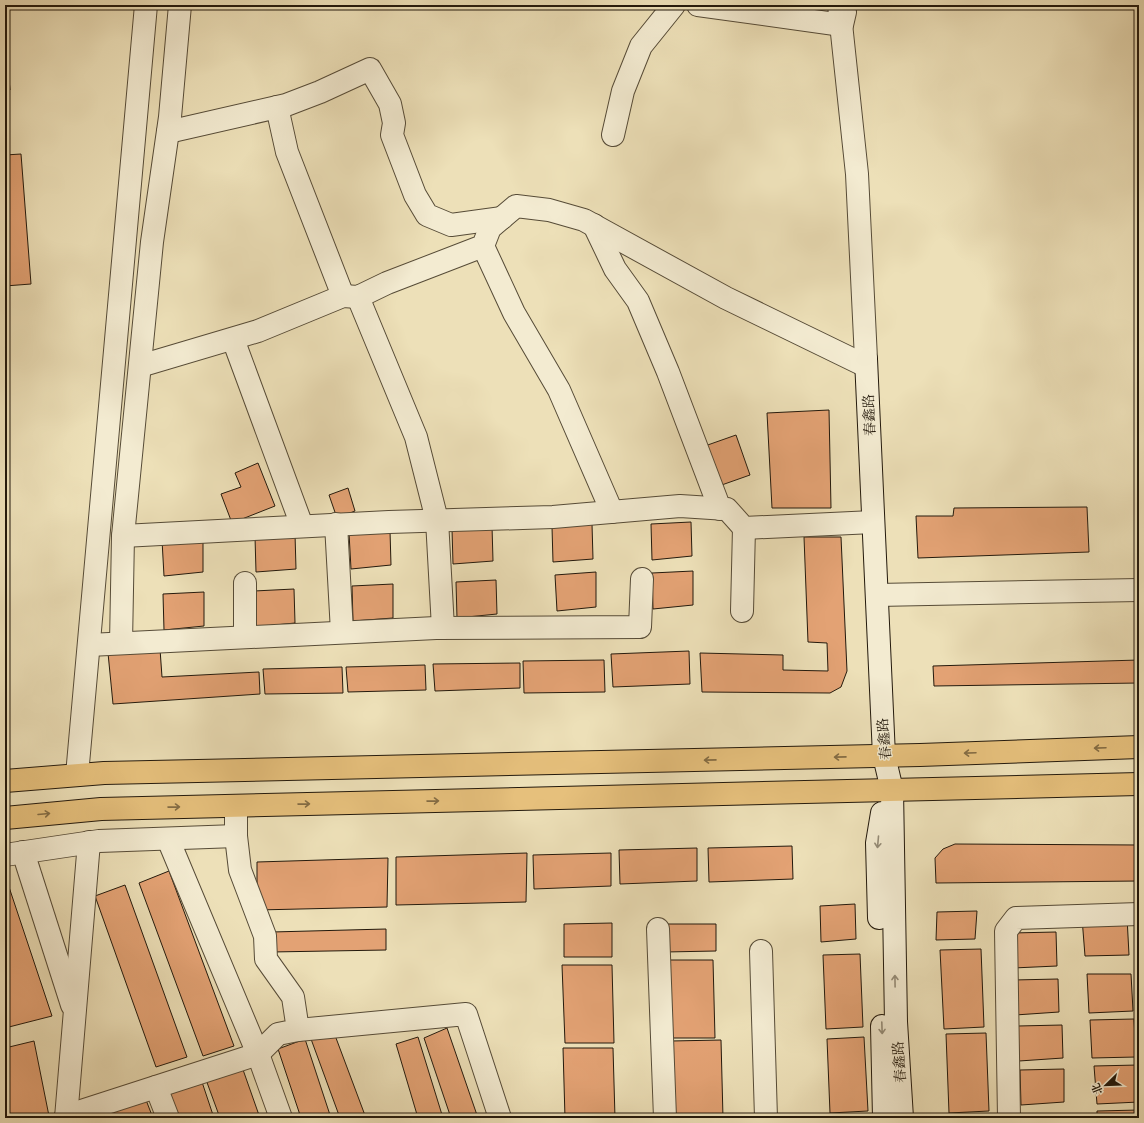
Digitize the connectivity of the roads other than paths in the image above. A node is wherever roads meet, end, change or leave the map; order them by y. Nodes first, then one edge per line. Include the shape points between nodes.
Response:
1 (146, 5) edge
2 (180, 5) edge
3 (674, 5) edge
4 (698, 5) edge
5 (842, 12) edge
6 (277, 107) junction
7 (168, 132) junction
8 (613, 134) dead end
9 (502, 218) junction
10 (594, 225) junction
11 (483, 246) junction
12 (350, 297) junction
13 (233, 339) junction
14 (866, 363) junction
15 (140, 366) junction
16 (720, 509) junction
17 (612, 512) junction
18 (437, 520) junction
19 (873, 522) junction
20 (336, 524) junction
21 (302, 526) junction
22 (744, 528) junction
23 (123, 536) junction
24 (642, 579) dead end
25 (245, 583) dead end
26 (1139, 590) edge
27 (877, 595) junction
28 (742, 611) dead end
29 (443, 628) junction
30 (342, 632) junction
31 (245, 637) junction
32 (121, 643) junction
33 (89, 645) junction
34 (1139, 747) edge
35 (884, 756) junction
36 (77, 775) junction
37 (5, 781) edge
38 (1139, 784) edge
39 (889, 790) junction
40 (236, 806) junction
41 (5, 818) edge
42 (236, 836) junction
43 (168, 839) junction
44 (88, 842) junction
45 (14, 853) edge
46 (1139, 914) edge
47 (658, 929) dead end
48 (762, 951) dead end
49 (75, 1015) junction
50 (298, 1030) junction
51 (258, 1054) junction
52 (156, 1087) junction
53 (66, 1117) edge
54 (168, 1118) edge
55 (281, 1118) edge
56 (500, 1118) edge
57 (665, 1118) edge
58 (766, 1118) edge
59 (884, 1118) edge
60 (902, 1118) edge
61 (1008, 1118) edge

1 - 33 street
2 - 7 street
3 - 8 street via 641,46 622,91
4 - 5 street
5 - 14 street, 春鑫路 via 857,174
6 - 7 street
6 - 9 street via 320,92 370,69 390,104 394,123 392,135 415,195 427,216 451,226
6 - 12 street via 287,152
7 - 15 street via 152,242
9 - 10 street via 516,206 549,210
9 - 11 street via 490,228
10 - 14 street via 726,298
10 - 16 street via 615,269 638,301
11 - 12 street
11 - 17 street via 514,313 559,390
12 - 13 street
12 - 18 street via 416,438
13 - 15 street
13 - 21 street
14 - 19 street, 春鑫路
15 - 23 street
16 - 17 street via 680,506
16 - 22 street via 727,509
17 - 18 street via 553,517
18 - 20 street
18 - 29 street
19 - 22 street
19 - 27 street, 春鑫路
20 - 21 street
20 - 30 street
21 - 23 street
22 - 28 street
23 - 32 street
24 - 29 street via 640,627
25 - 31 street
26 - 27 street
27 - 35 street, 春鑫路
29 - 30 street
30 - 31 street
31 - 32 street
32 - 33 street
33 - 36 street
34 -> 35 main road
35 -> 36 main road
35 - 39 street, 春鑫路
36 - 37 main road
38 - 39 main road
40 -> 39 main road
39 -> 59 street, 春鑫路 via 877,844
60 -> 39 street, 春鑫路 via 896,1022
41 -> 40 main road via 101,809
40 - 42 street
42 - 43 street
42 - 50 street via 240,870 265,936 266,959 293,997
43 - 44 street
43 - 51 street
44 - 45 street
44 - 49 street
45 - 49 street
46 - 61 street via 1016,918 1006,931
47 - 57 street
48 - 58 street
49 - 53 street
50 - 51 street via 278,1034
50 - 56 street via 466,1014
51 - 52 street
51 - 55 street
52 - 53 street
52 - 54 street

